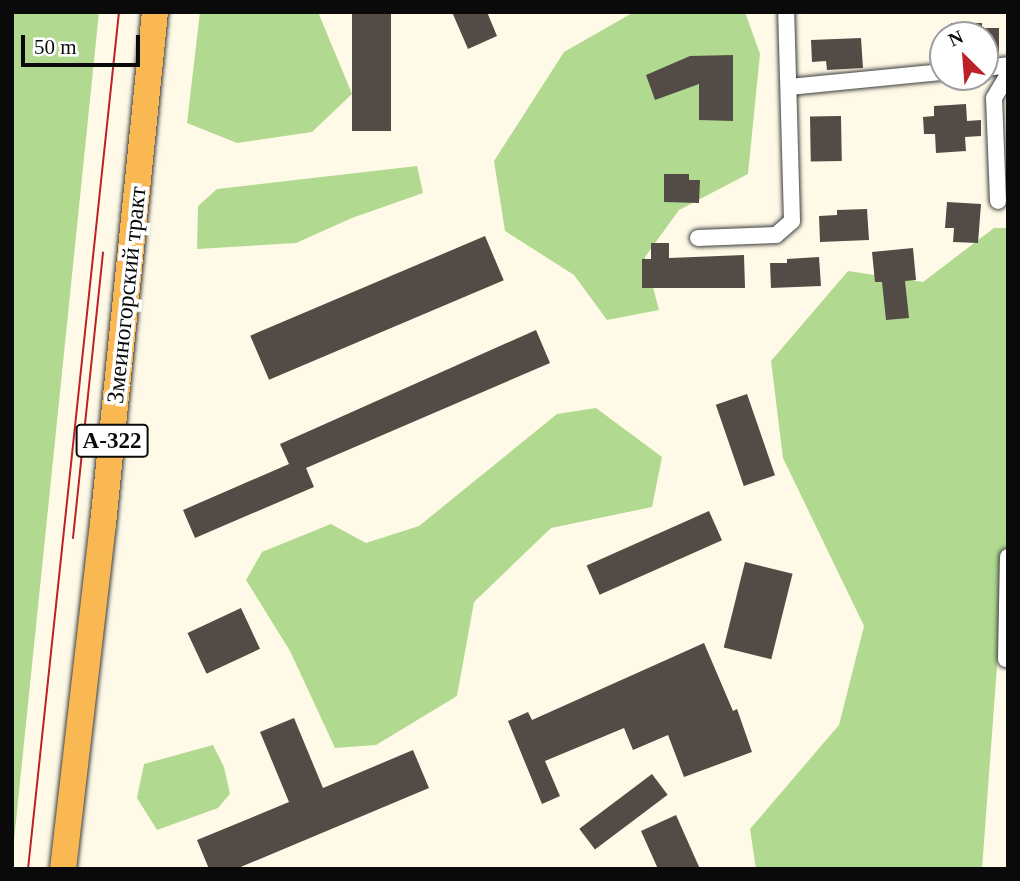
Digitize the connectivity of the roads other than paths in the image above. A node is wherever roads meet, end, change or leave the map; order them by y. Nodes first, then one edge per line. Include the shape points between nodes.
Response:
1 (155, 12) edge
2 (786, 12) edge
3 (929, 73) edge
4 (1008, 75) edge
5 (789, 87) junction
6 (998, 201) dead end
7 (698, 238) dead end
8 (1008, 557) edge
9 (1006, 659) dead end
10 (63, 869) edge

1 - 10 highway, Змеиногорский тракт / А-322
2 - 5 street
3 - 5 street
4 - 6 street via 994,98
5 - 7 street via 792,220 776,235
8 - 9 street

